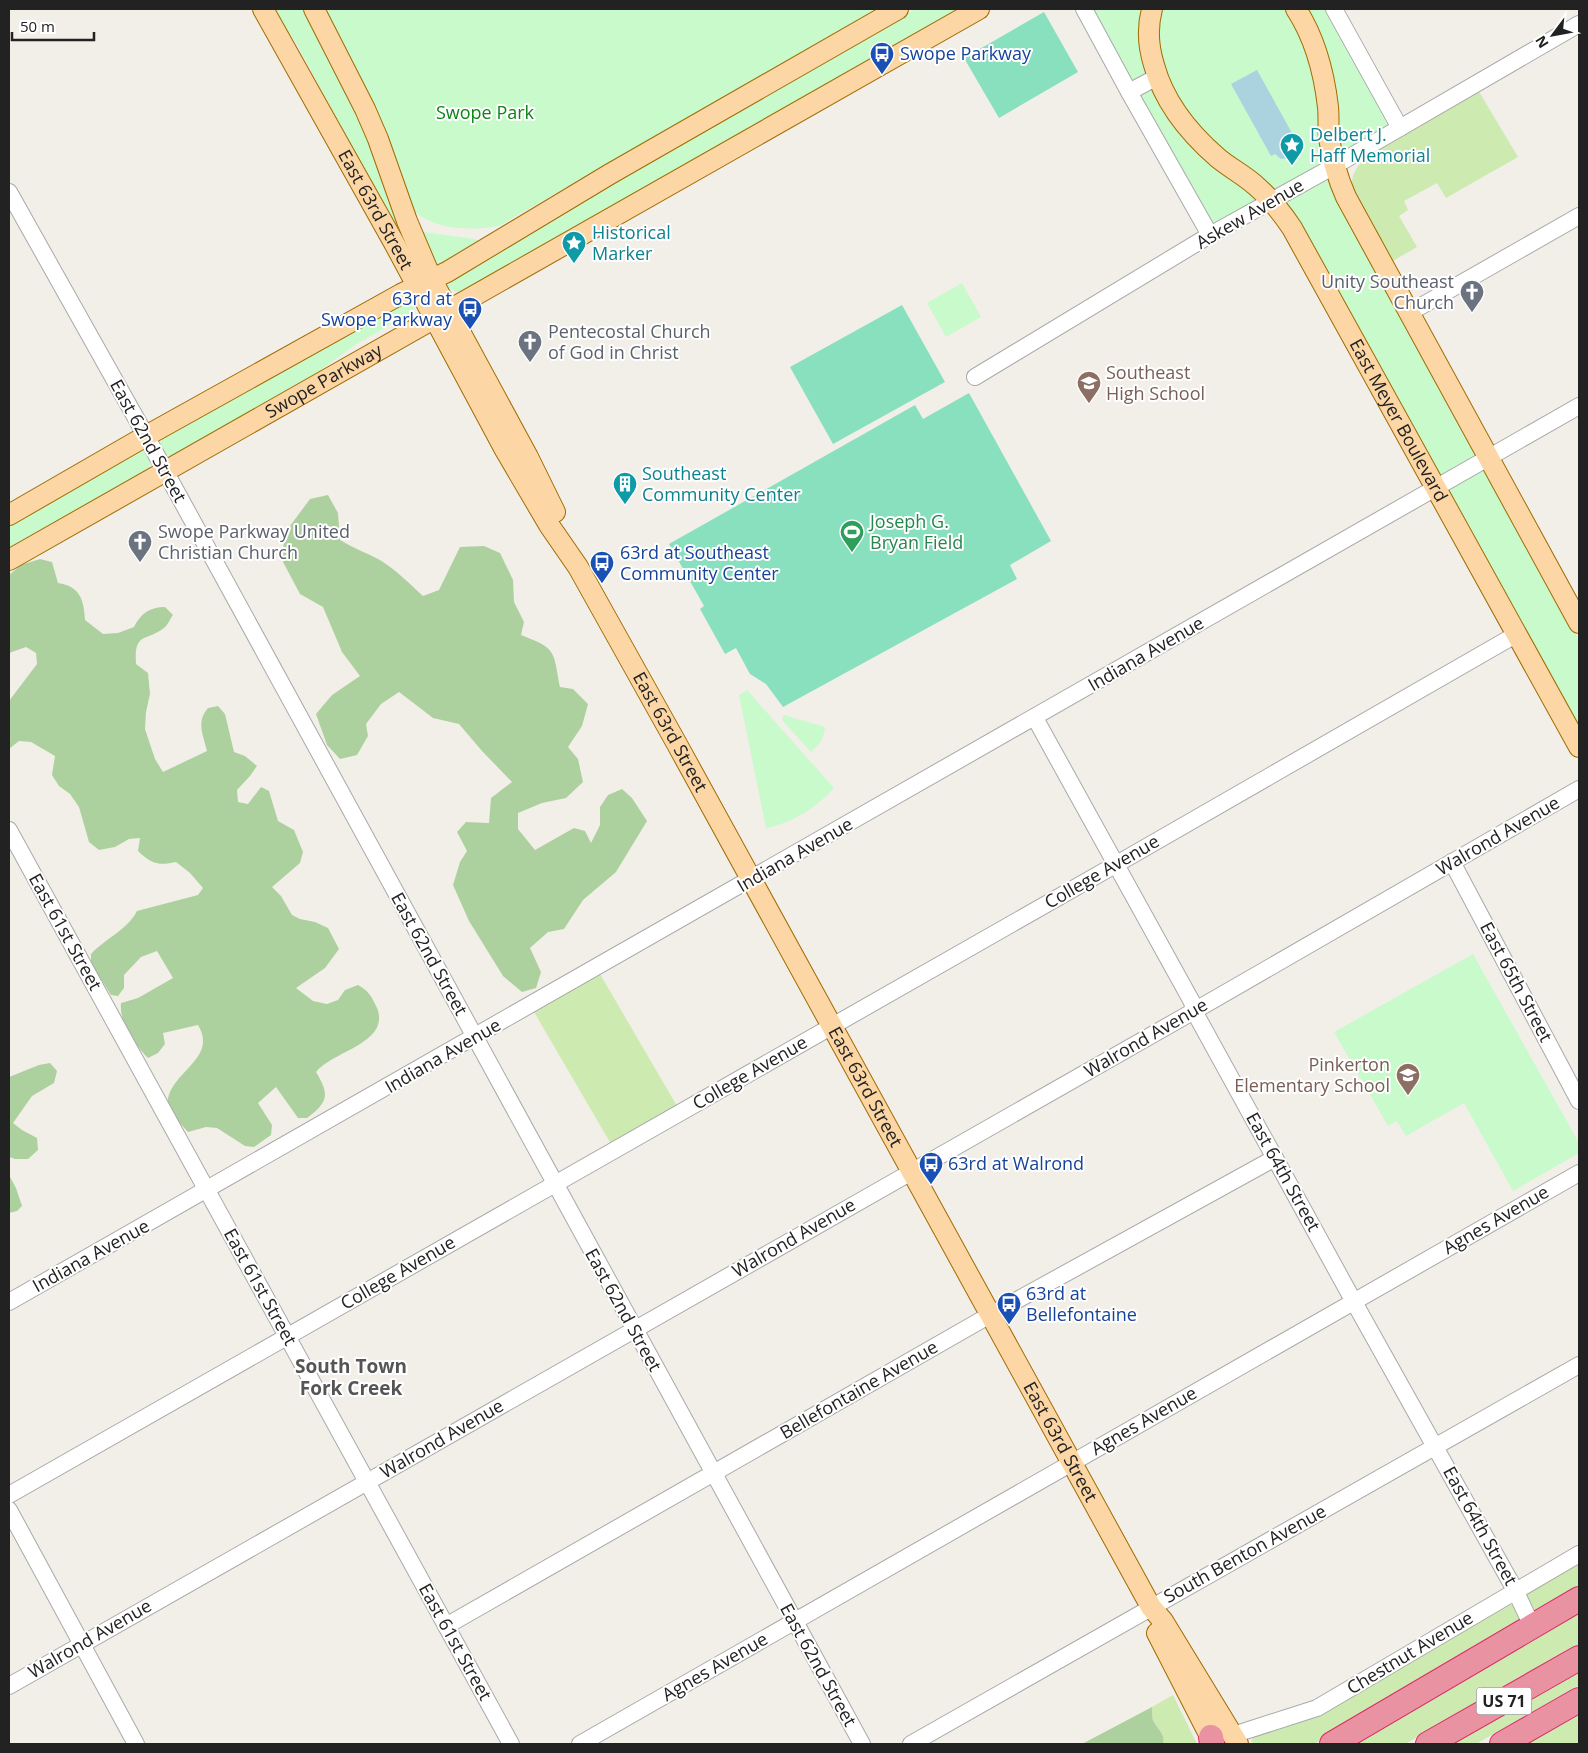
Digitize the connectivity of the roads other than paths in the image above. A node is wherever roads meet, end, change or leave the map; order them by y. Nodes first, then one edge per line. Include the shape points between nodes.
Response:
1 (263, 9) edge
2 (314, 9) edge
3 (898, 9) edge
4 (979, 9) edge
5 (1084, 9) edge
6 (1152, 9) edge
7 (1296, 9) edge
8 (1334, 9) edge
9 (1579, 24) edge
10 (1157, 77) junction
11 (1129, 92) junction
12 (1400, 128) junction
13 (1336, 165) junction
14 (9, 192) edge
15 (1271, 201) junction
16 (1579, 216) edge
17 (1210, 235) junction
18 (425, 283) junction
19 (1409, 313) junction
20 (440, 314) junction
21 (974, 377) dead end
22 (1579, 406) edge
23 (146, 436) junction
24 (1489, 458) junction
25 (165, 471) junction
26 (1436, 488) junction
27 (9, 515) edge
28 (9, 560) edge
29 (1574, 601) edge
30 (1579, 622) edge
31 (1516, 634) junction
32 (1035, 718) junction
33 (1579, 748) edge
34 (1579, 790) edge
35 (9, 830) edge
36 (1452, 862) junction
37 (1115, 865) junction
38 (751, 880) junction
39 (1194, 1011) junction
40 (832, 1026) junction
41 (475, 1037) junction
42 (1579, 1101) edge
43 (1275, 1158) junction
44 (911, 1172) junction
45 (1579, 1173) edge
46 (555, 1184) junction
47 (207, 1190) junction
48 (9, 1302) edge
49 (1354, 1302) junction
50 (990, 1315) junction
51 (634, 1330) junction
52 (287, 1336) junction
53 (1579, 1365) edge
54 (1436, 1446) junction
55 (1070, 1462) junction
56 (712, 1473) junction
57 (367, 1482) junction
58 (9, 1495) edge
59 (9, 1510) edge
60 (1579, 1554) edge
61 (1515, 1590) junction
62 (1579, 1599) edge
63 (1151, 1608) junction
64 (794, 1621) junction
65 (446, 1626) junction
66 (1532, 1626) junction
67 (81, 1644) junction
68 (1579, 1658) edge
69 (9, 1686) edge
70 (1579, 1700) edge
71 (1221, 1741) edge
72 (136, 1744) edge
73 (510, 1744) edge
74 (580, 1744) edge
75 (862, 1744) edge
76 (911, 1744) edge
77 (1332, 1744) edge
78 (1428, 1744) edge
79 (1502, 1744) edge

1 - 18 main road, East 63rd Street via 389,233
2 - 18 main road, East 63rd Street via 378,139
3 - 18 main road, Swope Parkway
4 - 20 main road, Swope Parkway
5 - 11 street
6 - 10 main road, East Meyer Boulevard via 1148,37
7 - 13 main road via 1315,46 1324,78 1329,137
8 - 12 street
9 - 12 street, Askew Avenue
10 - 11 street
10 - 15 main road, East Meyer Boulevard via 1168,99 1199,140 1256,185
11 - 17 street
12 - 13 street, Askew Avenue
13 - 15 street, Askew Avenue
13 - 19 main road via 1346,197
14 - 23 street, East 62nd Street
15 - 17 street, Askew Avenue
15 - 26 main road, East Meyer Boulevard via 1294,232
16 - 19 street
17 - 21 street, Askew Avenue
18 - 20 main road, East 63rd Street
18 - 23 main road, Swope Parkway
19 - 24 main road
20 - 25 main road, Swope Parkway
20 - 38 main road, East 63rd Street via 505,450 578,567
22 - 24 street, Indiana Avenue
23 - 25 street, East 62nd Street
23 - 27 main road, Swope Parkway
24 - 26 street, Indiana Avenue
24 - 29 main road
25 - 28 main road, Swope Parkway
25 - 41 street, East 62nd Street
26 - 31 main road, East Meyer Boulevard
26 - 32 street, Indiana Avenue
29 - 30 main road
31 - 33 main road, East Meyer Boulevard
31 - 37 street, College Avenue
32 - 37 street, East 64th Street
32 - 38 street, Indiana Avenue
34 - 36 street, Walrond Avenue
35 - 47 street, East 61st Street
36 - 39 street, Walrond Avenue
36 - 42 street, East 65th Street
37 - 39 street, East 64th Street via 1192,1002
37 - 40 street, College Avenue
38 - 40 main road, East 63rd Street
38 - 41 street, Indiana Avenue
39 - 43 street, East 64th Street
39 - 44 street, Walrond Avenue
40 - 44 main road, East 63rd Street
40 - 46 street, College Avenue
41 - 46 street, East 62nd Street
41 - 47 street, Indiana Avenue
43 - 49 street, East 64th Street
43 - 50 street, Bellefontaine Avenue
44 - 50 main road, East 63rd Street
44 - 51 street, Walrond Avenue
45 - 49 street, Agnes Avenue
46 - 51 street, East 62nd Street
46 - 52 street, College Avenue
47 - 48 street, Indiana Avenue
47 - 52 street, East 61st Street
49 - 54 street, East 64th Street
49 - 55 street, Agnes Avenue
50 - 55 main road, East 63rd Street
50 - 56 street, Bellefontaine Avenue
51 - 56 street, East 62nd Street
51 - 57 street, Walrond Avenue
52 - 57 street, East 61st Street
52 - 58 street, College Avenue
53 - 54 street, South Benton Avenue
54 - 61 street, East 64th Street
54 - 63 street, South Benton Avenue
55 - 63 main road, East 63rd Street
55 - 64 street, Agnes Avenue
56 - 64 street, East 62nd Street
56 - 65 street, Bellefontaine Avenue
57 - 65 street, East 61st Street
57 - 67 street, Walrond Avenue
59 - 67 street
60 - 61 street, Chestnut Avenue
61 - 66 street, East 64th Street
61 - 71 street, Chestnut Avenue via 1317,1708
62 - 66 highway
63 - 71 main road, East 63rd Street via 1153,1626
63 - 76 street, South Benton Avenue
64 - 74 street, Agnes Avenue
64 - 75 street, East 62nd Street
65 - 73 street, East 61st Street
66 - 77 highway
67 - 69 street, Walrond Avenue
67 - 72 street
68 - 78 highway, US 71
70 - 79 highway, US 71

